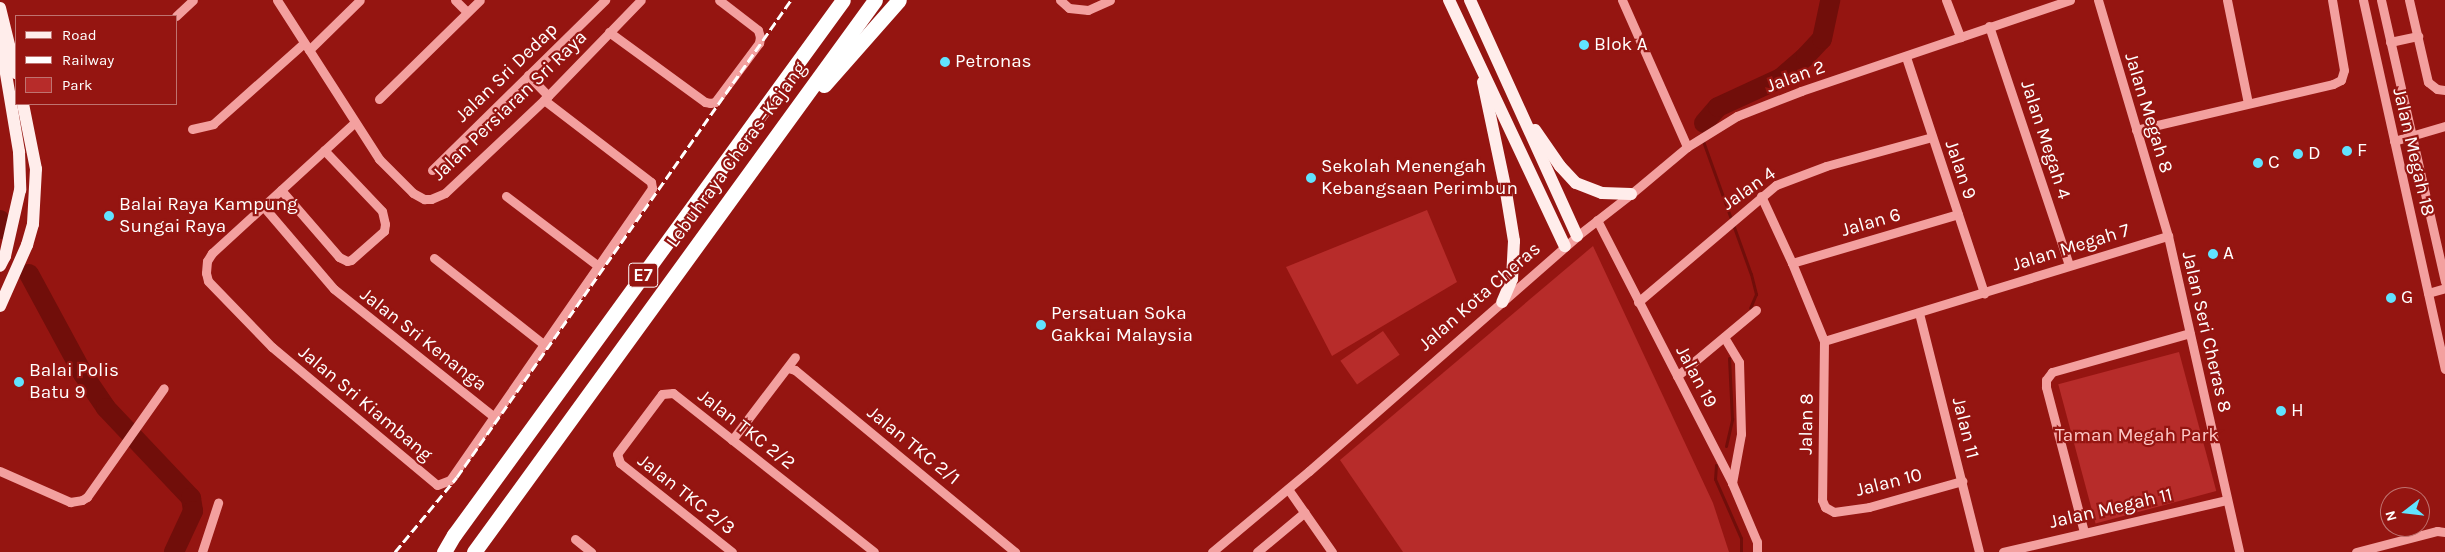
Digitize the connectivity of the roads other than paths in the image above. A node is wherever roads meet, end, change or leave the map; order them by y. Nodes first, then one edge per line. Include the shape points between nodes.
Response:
1 (193, 0) edge
2 (277, 0) edge
3 (360, 0) edge
4 (455, 0) edge
5 (480, 0) edge
6 (605, 0) edge
7 (641, 0) edge
8 (719, 0) edge
9 (843, 0) edge
10 (875, 0) edge
11 (899, 0) edge
12 (1060, 0) edge
13 (1110, 0) edge
14 (1449, 0) edge
15 (1470, 0) edge
16 (1622, 0) edge
17 (1946, 0) edge
18 (2070, 0) edge
19 (2098, 0) edge
20 (2227, 0) edge
21 (2332, 0) edge
22 (2363, 0) edge
23 (2381, 0) edge
24 (2409, 0) edge
25 (2046, 4) edge
26 (0, 8) edge
27 (467, 12) junction
28 (177, 15) edge
29 (1989, 26) junction
30 (608, 32) junction
31 (2418, 36) junction
32 (1960, 37) junction
33 (0, 38) edge
34 (2390, 42) junction
35 (307, 46) junction
36 (1906, 57) junction
37 (1479, 63) junction
38 (15, 68) edge
39 (528, 76) junction
40 (2445, 90) edge
41 (546, 98) junction
42 (379, 99) dead end
43 (1516, 101) junction
44 (2248, 103) junction
45 (23, 105) edge
46 (354, 122) junction
47 (2445, 126) edge
48 (192, 129) dead end
49 (2136, 130) junction
50 (2412, 136) junction
51 (1932, 137) junction
52 (2394, 141) junction
53 (1687, 146) junction
54 (324, 150) junction
55 (432, 170) dead end
56 (281, 190) junction
57 (732, 194) junction
58 (1631, 194) junction
59 (506, 196) dead end
60 (1761, 196) junction
61 (263, 206) junction
62 (1958, 214) junction
63 (1598, 220) junction
64 (1577, 236) junction
65 (2168, 236) junction
66 (1566, 246) junction
67 (434, 258) dead end
68 (1792, 263) junction
69 (2069, 264) junction
70 (597, 265) junction
71 (0, 266) edge
72 (2445, 282) edge
73 (2445, 288) edge
74 (1984, 293) junction
75 (2428, 293) junction
76 (1502, 302) junction
77 (1638, 302) junction
78 (0, 306) edge
79 (1756, 310) dead end
80 (1919, 313) junction
81 (2190, 333) junction
82 (1724, 337) junction
83 (1824, 340) junction
84 (542, 343) junction
85 (795, 357) dead end
86 (788, 368) junction
87 (2445, 369) edge
88 (1677, 376) junction
89 (164, 388) dead end
90 (493, 416) junction
91 (732, 440) junction
92 (620, 463) joint
93 (0, 471) edge
94 (1962, 481) junction
95 (1732, 482) junction
96 (1288, 489) junction
97 (2227, 500) junction
98 (218, 503) dead end
99 (1825, 507) joint
100 (1305, 512) junction
101 (2084, 532) junction
102 (2445, 532) edge
103 (575, 539) dead end
104 (202, 552) edge
105 (444, 552) edge
106 (474, 552) edge
107 (591, 552) edge
108 (732, 552) edge
109 (874, 552) edge
110 (1015, 552) edge
111 (1212, 552) edge
112 (1257, 552) edge
113 (1332, 552) edge
114 (1757, 552) edge
115 (1979, 552) edge
116 (2002, 552) edge
117 (2239, 552) edge
118 (2356, 552) edge

1 - 28 street
2 - 35 street, Jalan Persiaran Sri Raya
3 - 35 street
4 - 27 street
5 - 27 street
6 - 39 street, Jalan Sri Dedap
7 - 30 street, Jalan Persiaran Sri Raya
8 - 30 street via 758,30 759,43 715,102 705,102
9 - 105 highway, Lebuhraya Cheras–Kajang / E7
10 - 57 highway, Lebuhraya Cheras–Kajang / E7
11 - 57 highway via 834,73 752,177
12 - 13 street via 1069,8 1088,10
14 - 37 main road, Jalan Kota Cheras
15 - 43 main road
16 - 53 street
17 - 32 street
18 - 25 street, Jalan 2
19 - 49 street, Jalan Megah 8
20 - 44 street
21 - 44 street via 2344,70 2341,80
22 - 52 street, Jalan Megah 18
23 - 34 street, Jalan Megah 18
24 - 31 street
25 - 29 street, Jalan 2
26 - 38 main road
27 - 42 street
29 - 32 street, Jalan 2
29 - 69 street, Jalan Megah 4
30 - 41 street, Jalan Persiaran Sri Raya
31 - 34 street
31 - 40 street via 2428,82 2437,89
32 - 36 street, Jalan 2
33 - 71 main road via 19,152 20,190
34 - 50 street, Jalan Megah 18
35 - 46 street, Jalan Persiaran Sri Raya
35 - 48 street via 214,124
36 - 51 street, Jalan 9
36 - 53 street, Jalan 2 via 1801,91 1737,116
37 - 66 main road, Jalan Kota Cheras
37 - 76 main road via 1514,241 1512,279
39 - 41 street
39 - 55 street, Jalan Sri Dedap
41 - 46 street, Jalan Persiaran Sri Raya via 445,193 431,199 413,192 380,159
41 - 70 street via 652,185
43 - 58 main road via 1560,166 1576,183 1602,194
43 - 64 main road
44 - 49 street
45 - 78 main road via 36,168 33,224
46 - 54 street
47 - 50 street
49 - 65 street, Jalan Megah 8
50 - 52 street
50 - 72 street, Jalan Megah 18
51 - 60 street, Jalan 4 via 1826,166 1776,185
51 - 62 street, Jalan 9
52 - 75 street, Jalan Megah 18
53 - 58 street, Jalan 2
54 - 56 street
54 - 56 street via 382,211 384,231 347,261 339,257
56 - 61 street
57 - 106 highway, Lebuhraya Cheras–Kajang / E7
58 - 63 street, Jalan 2
59 - 70 street
60 - 68 street, Jalan 8
60 - 77 street, Jalan 4
61 - 90 street, Jalan Sri Kenanga via 334,289
61 - 90 street, Jalan Sri Kiambang via 212,253 206,272 208,281 272,347 437,485 450,480
62 - 68 street, Jalan 6
62 - 74 street, Jalan 9
63 - 64 street, Jalan 2
63 - 77 street, Jalan 19
64 - 66 street, Jalan 2
65 - 69 street, Jalan Megah 7
65 - 81 street, Jalan Seri Cheras 8
66 - 76 street, Jalan Kota Cheras
67 - 84 street
68 - 83 street, Jalan 8
69 - 74 street, Jalan Megah 7
70 - 84 street
73 - 75 street
74 - 80 street
75 - 87 street, Jalan Megah 18
76 - 96 street, Jalan Kota Cheras
77 - 88 street, Jalan 19
79 - 82 street
80 - 83 street
80 - 94 street, Jalan 11
81 - 97 street, Jalan Seri Cheras 8
81 - 101 street via 2052,372 2046,380
82 - 88 street
82 - 95 street via 1739,362 1741,434
83 - 99 street, Jalan 8 via 1822,500
84 - 90 street
85 - 86 street
86 - 91 street
86 - 110 street, Jalan TKC 2/1 via 795,370
88 - 95 street, Jalan 19
89 - 93 street via 87,497 70,502
91 - 92 street, Jalan TKC 2/2 via 673,393 662,394 617,454
91 - 109 street, Jalan TKC 2/2
92 - 108 street, Jalan TKC 2/3
94 - 99 street, Jalan 10 via 1869,507 1834,512
94 - 115 street, Jalan 11
95 - 114 street, Jalan 19 via 1757,542
96 - 100 street
96 - 111 street, Jalan Kota Cheras
97 - 101 street, Jalan Megah 11
97 - 117 street, Jalan Seri Cheras 8
98 - 104 street
100 - 112 street
100 - 113 street
101 - 116 street, Jalan Megah 11
102 - 118 street via 2437,531
103 - 107 street

